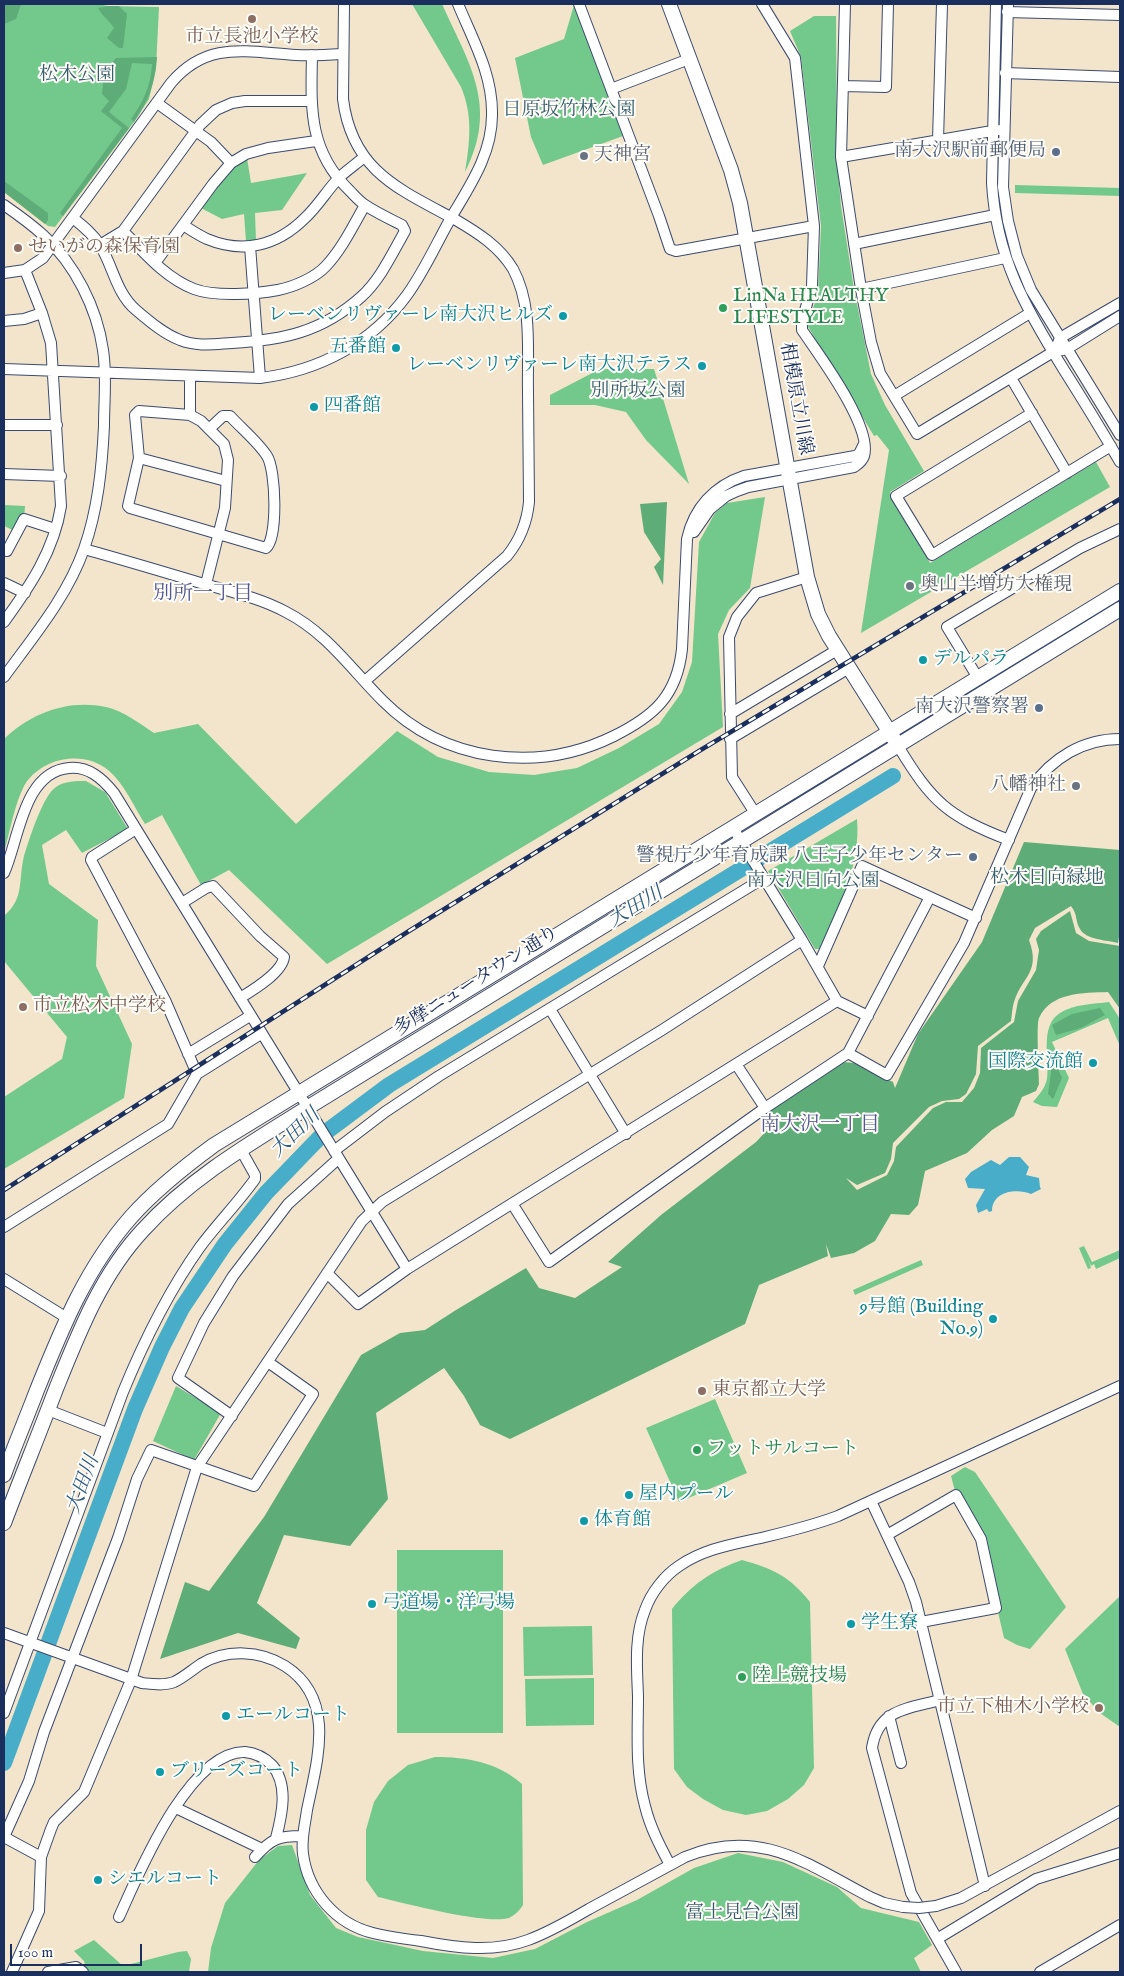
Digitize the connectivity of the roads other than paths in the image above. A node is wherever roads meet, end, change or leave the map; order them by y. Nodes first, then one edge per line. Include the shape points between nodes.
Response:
1 (344, 4) edge
2 (458, 4) edge
3 (578, 4) edge
4 (669, 4) edge
5 (762, 4) edge
6 (845, 4) edge
7 (888, 4) edge
8 (942, 4) edge
9 (996, 4) edge
10 (1007, 8) edge
11 (1066, 8) edge
12 (1120, 15) edge
13 (343, 54) junction
14 (312, 55) junction
15 (690, 60) junction
16 (1006, 73) junction
17 (1120, 77) edge
18 (843, 86) junction
19 (612, 88) junction
20 (311, 101) junction
21 (157, 103) junction
22 (1004, 129) junction
23 (196, 131) junction
24 (992, 131) junction
25 (938, 140) junction
26 (316, 141) junction
27 (841, 157) junction
28 (363, 158) junction
29 (231, 163) junction
30 (338, 179) junction
31 (4, 205) edge
32 (365, 205) junction
33 (995, 215) junction
34 (73, 218) junction
35 (451, 218) junction
36 (183, 225) junction
37 (814, 226) junction
38 (123, 231) junction
39 (747, 238) junction
40 (854, 244) junction
41 (53, 245) junction
42 (100, 245) junction
43 (250, 246) junction
44 (1005, 258) junction
45 (155, 263) junction
46 (25, 270) junction
47 (4, 272) edge
48 (861, 289) junction
49 (254, 292) junction
50 (1120, 303) edge
51 (42, 313) junction
52 (1030, 313) junction
53 (1120, 316) edge
54 (4, 321) edge
55 (1060, 338) junction
56 (258, 341) junction
57 (1067, 349) junction
58 (1053, 352) junction
59 (4, 369) edge
60 (54, 371) junction
61 (105, 372) junction
62 (190, 376) junction
63 (260, 378) junction
64 (1011, 378) junction
65 (894, 396) junction
66 (1032, 413) junction
67 (190, 415) junction
68 (4, 425) edge
69 (57, 425) junction
70 (209, 429) junction
71 (1120, 435) edge
72 (1111, 446) junction
73 (138, 458) junction
74 (1120, 462) edge
75 (1068, 473) junction
76 (4, 474) edge
77 (789, 474) junction
78 (61, 476) junction
79 (226, 481) junction
80 (55, 529) junction
81 (1120, 529) edge
82 (220, 535) junction
83 (84, 549) junction
84 (4, 550) edge
85 (807, 577) junction
86 (4, 583) edge
87 (206, 584) junction
88 (1120, 591) edge
89 (25, 592) junction
90 (1120, 609) edge
91 (4, 622) edge
92 (837, 650) junction
93 (849, 668) junction
94 (4, 677) edge
95 (978, 678) junction
96 (365, 681) junction
97 (730, 714) junction
98 (889, 732) junction
99 (730, 739) junction
100 (1120, 740) edge
101 (898, 746) junction
102 (755, 813) junction
103 (733, 828) junction
104 (136, 829) junction
105 (1009, 840) junction
106 (742, 842) junction
107 (4, 873) edge
108 (762, 875) junction
109 (930, 897) junction
110 (182, 903) junction
111 (976, 918) junction
112 (802, 940) junction
113 (818, 966) junction
114 (240, 998) junction
115 (837, 1001) junction
116 (550, 1009) junction
117 (250, 1016) junction
118 (868, 1016) junction
119 (261, 1034) junction
120 (848, 1053) junction
121 (188, 1054) junction
122 (736, 1064) junction
123 (197, 1074) junction
124 (590, 1074) junction
125 (298, 1094) junction
126 (307, 1108) junction
127 (765, 1108) junction
128 (626, 1134) junction
129 (241, 1150) junction
130 (334, 1152) junction
131 (513, 1205) junction
132 (370, 1211) junction
133 (4, 1227) edge
134 (407, 1269) junction
135 (327, 1273) junction
136 (4, 1279) edge
137 (67, 1318) junction
138 (268, 1362) junction
139 (1120, 1386) edge
140 (48, 1410) junction
141 (232, 1416) junction
142 (107, 1433) junction
143 (8, 1450) edge
144 (197, 1466) junction
145 (4, 1475) edge
146 (871, 1501) junction
147 (4, 1523) edge
148 (888, 1535) junction
149 (921, 1622) junction
150 (4, 1633) edge
151 (34, 1644) junction
152 (71, 1658) junction
153 (132, 1680) junction
154 (940, 1700) junction
155 (4, 1713) edge
156 (889, 1716) junction
157 (901, 1763) dead end
158 (176, 1808) junction
159 (1120, 1812) edge
160 (302, 1836) junction
161 (4, 1837) edge
162 (276, 1838) junction
163 (262, 1849) junction
164 (1120, 1853) edge
165 (41, 1857) junction
166 (255, 1857) dead end
167 (670, 1865) junction
168 (984, 1886) junction
169 (119, 1917) dead end
170 (1120, 1925) edge
171 (937, 1939) junction
172 (12, 1972) edge
173 (48, 1972) edge
174 (83, 1972) edge
175 (954, 1972) edge
176 (1040, 1972) edge

1 - 13 street
2 - 35 street via 485,67 492,115 486,153
3 - 19 street
4 - 15 main road, 相模原立川線
5 - 37 street via 795,58
6 - 18 street
7 - 18 street via 886,87
8 - 25 street
9 - 24 street
10 - 11 street
10 - 16 street
11 - 12 street
13 - 14 street
13 - 28 street via 344,113
14 - 20 street
14 - 21 street via 251,50 213,54 182,71
15 - 19 street
15 - 39 main road, 相模原立川線 via 731,170
16 - 17 street
16 - 22 street
18 - 27 street
19 - 39 street via 670,249 676,251
20 - 23 street via 251,100 232,103 210,115
20 - 26 street
21 - 23 street
21 - 34 street
22 - 24 street
22 - 55 street via 1005,202 1016,256 1031,290
23 - 29 street
23 - 38 street
24 - 25 street
24 - 33 street
25 - 27 street
26 - 29 street via 268,148 246,154
26 - 30 street
27 - 40 street
28 - 30 street
28 - 35 street via 387,180
29 - 36 street
30 - 32 street
30 - 43 street via 289,233 280,239
31 - 41 street
32 - 49 street via 325,268 308,279 279,290
32 - 56 street via 402,226 405,231 382,271 362,296 335,318 309,330
33 - 40 street
33 - 44 street
34 - 41 street
34 - 42 street
35 - 63 street via 407,295 371,333 322,363
35 - 96 street via 481,234 495,246 520,284 527,317 529,502 526,523 507,556
36 - 43 street via 223,244
36 - 45 street
37 - 39 street
37 - 77 street via 812,286 802,330 849,401 864,444 855,456
38 - 42 street
38 - 45 street
39 - 77 main road, 相模原立川線
40 - 48 street
41 - 46 street
41 - 61 street via 72,270 90,307 103,350
42 - 56 street via 127,300 171,336 200,345
43 - 49 street
44 - 48 street
44 - 52 street
45 - 49 street via 194,289
46 - 47 street
46 - 51 street
48 - 65 street via 880,373
49 - 56 street
50 - 55 street
51 - 54 street
51 - 60 street via 51,343
52 - 58 street
52 - 65 street
53 - 57 street
55 - 57 street
55 - 58 street
56 - 63 street
57 - 58 street
57 - 71 street
58 - 64 street
58 - 72 street
59 - 60 street
60 - 61 street
60 - 69 street
61 - 62 street
61 - 83 street via 102,461
62 - 63 street
62 - 67 street
64 - 65 street via 917,434
64 - 66 street
66 - 75 street
66 - 75 street via 896,496 932,555
67 - 70 street
67 - 73 street via 139,411 135,415
68 - 69 street
69 - 78 street
70 - 79 street via 228,453
70 - 82 street via 223,416 230,416 267,457 273,474 273,533 269,545 266,548
72 - 74 street
72 - 75 street
73 - 79 street
73 - 82 street via 130,508
76 - 78 street
77 - 85 main road, 相模原立川線
77 - 96 street via 744,476 727,483 712,494 696,513 687,549 682,649 673,687 646,718 594,745 565,754 530,759 469,751 418,729 392,709
78 - 80 street via 61,506
79 - 82 street
80 - 84 street via 24,519 7,551
80 - 89 street via 43,563
81 - 95 street via 1080,548 947,627
82 - 87 street
83 - 87 street
83 - 94 street via 57,603
85 - 92 main road, 相模原立川線 via 818,614
85 - 97 street via 756,593 737,617 728,638
86 - 89 street
87 - 96 street via 259,599 302,621 326,639
88 - 95 main road, 多摩ニュータウン通り
89 - 91 street
90 - 101 main road, 多摩ニュータウン通り
92 - 93 main road, 相模原立川線
92 - 97 street
93 - 98 main road, 相模原立川線
93 - 99 street
95 - 98 main road, 多摩ニュータウン通り
97 - 99 street
98 - 101 main road, 相模原立川線
98 - 102 main road, 多摩ニュータウン通り
99 - 102 street via 732,777
100 - 105 street via 1084,745 1052,764 1031,788
101 - 105 street via 923,785 940,804 978,828
101 - 106 main road, 多摩ニュータウン通り
102 - 103 main road, 多摩ニュータウン通り
103 - 106 street
103 - 125 main road, 多摩ニュータウン通り
104 - 107 street via 102,780 80,768 64,768 42,780 31,796
104 - 110 street
104 - 121 street via 91,860 165,1000
105 - 111 street
106 - 108 street
106 - 126 main road, 多摩ニュータウン通り
108 - 112 street
108 - 116 street
109 - 111 street
109 - 113 street via 862,866
109 - 118 street
110 - 114 street
110 - 114 street via 214,886 284,957 282,965 266,981
111 - 120 street via 888,1074
112 - 113 street
112 - 124 street
113 - 115 street
114 - 117 street
115 - 118 street
115 - 122 street
116 - 124 street
116 - 130 street via 439,1076
117 - 119 street
117 - 121 street
118 - 120 street
119 - 123 street
119 - 125 street
120 - 127 street
121 - 123 street
122 - 127 street
122 - 128 street
123 - 133 street via 168,1124
124 - 128 street
124 - 132 street
125 - 126 street
125 - 137 main road, 多摩ニュータウン通り via 214,1145 149,1198 98,1260
126 - 129 main road, 多摩ニュータウン通り
126 - 130 street
127 - 131 street via 550,1262
128 - 131 street
129 - 140 main road, 多摩ニュータウン通り via 195,1180 168,1204 120,1258 80,1328
129 - 142 street via 255,1179 203,1244 163,1306 140,1351
130 - 132 street
130 - 141 street via 288,1204 234,1276 204,1323 178,1378
131 - 134 street
132 - 134 street
132 - 135 street
134 - 135 street via 358,1304
135 - 138 street
136 - 137 street
137 - 143 main road, 多摩ニュータウン通り
138 - 141 street
138 - 144 street via 313,1394 254,1486
139 - 146 street
140 - 142 street
140 - 147 main road, 多摩ニュータウン通り
141 - 144 street
142 - 151 street
143 - 145 main road, 多摩ニュータウン通り
144 - 152 street via 150,1450
144 - 153 street
146 - 148 street
146 - 167 street via 818,1523 698,1555 678,1567 651,1597 637,1643 638,1762 647,1816
148 - 149 street via 909,1582
148 - 149 street via 956,1495 981,1539 996,1608
149 - 154 street
150 - 151 street
151 - 152 street
151 - 155 street
152 - 153 street
152 - 161 street via 29,1781
153 - 160 street via 168,1684 202,1663 230,1654 256,1654 291,1670 311,1694 320,1730
153 - 165 street via 84,1792 54,1822
154 - 156 street
154 - 168 street
156 - 157 street
156 - 171 street via 876,1732 873,1758 911,1893
158 - 162 street via 210,1765 236,1752 250,1752 262,1757 279,1777 283,1805
158 - 163 street
158 - 169 street via 151,1848
159 - 168 street
160 - 162 street
160 - 167 street via 307,1872 315,1890 328,1908 348,1923 373,1933 466,1949 493,1948 528,1940
161 - 165 street
162 - 163 street
163 - 166 street
164 - 171 street via 1036,1879
165 - 172 street via 39,1911
167 - 168 street, bridge via 715,1847 759,1846 787,1854 870,1897 903,1907 936,1906
170 - 176 street
171 - 175 street
173 - 174 street via 76,1967

